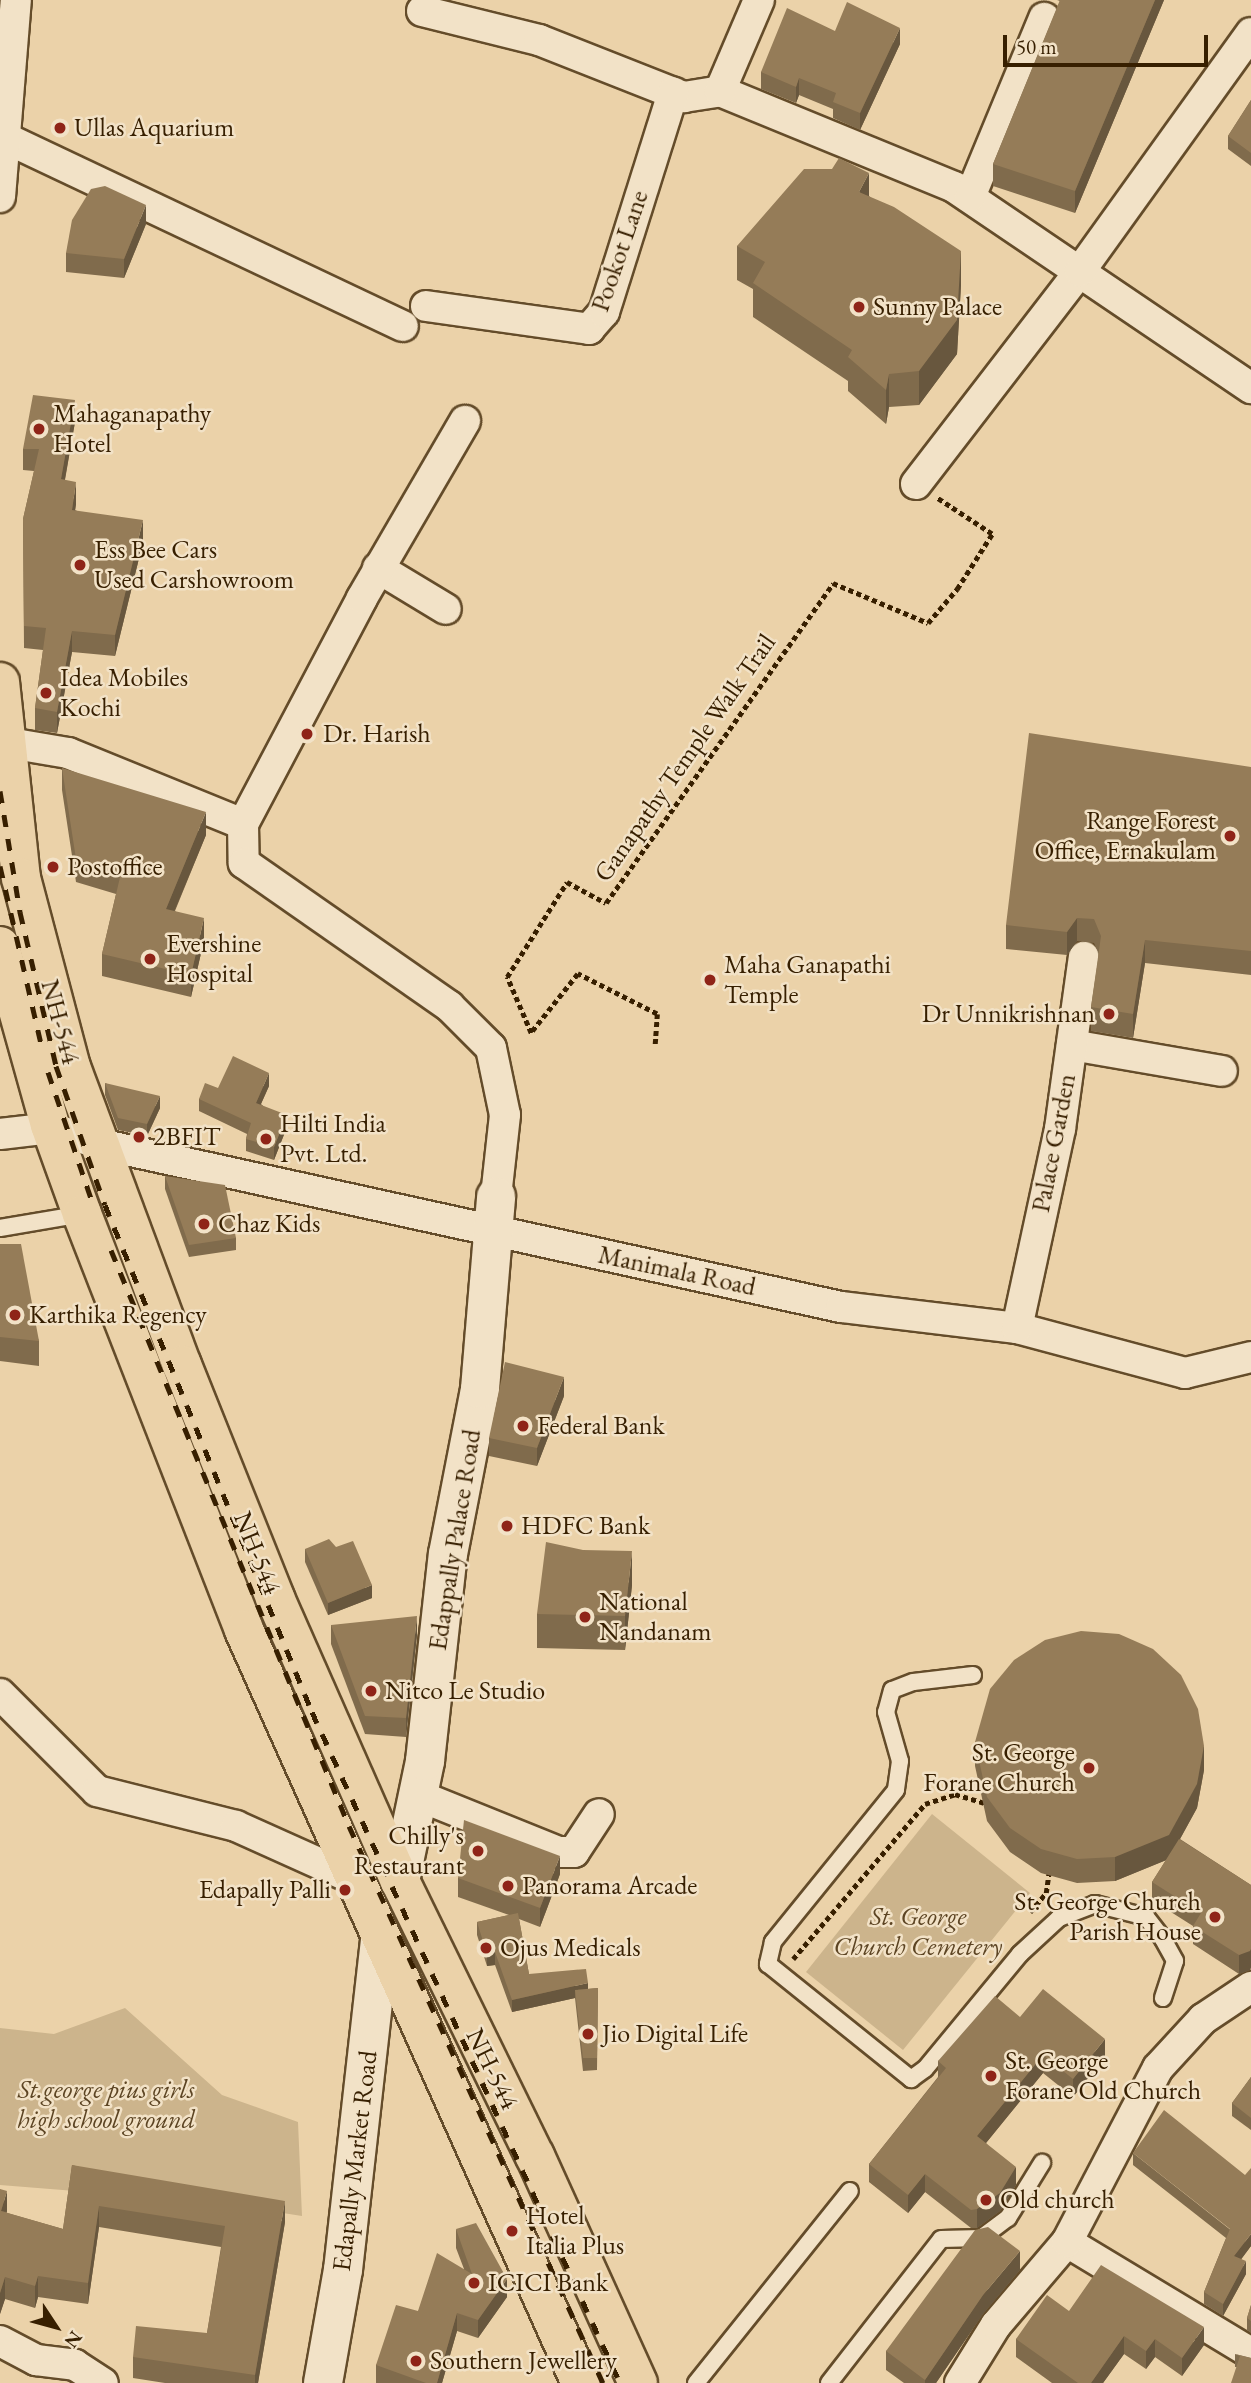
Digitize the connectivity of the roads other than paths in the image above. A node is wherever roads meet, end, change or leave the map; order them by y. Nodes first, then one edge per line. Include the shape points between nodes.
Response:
1 (16, 0) edge
2 (759, 0) edge
3 (422, 12) dead end
4 (1044, 18) dead end
5 (1251, 33) edge
6 (720, 91) junction
7 (673, 93) junction
8 (5, 138) junction
9 (0, 197) edge
10 (970, 197) junction
11 (1080, 271) junction
12 (426, 306) dead end
13 (403, 326) dead end
14 (1251, 388) edge
15 (465, 421) dead end
16 (916, 484) road end
17 (378, 568) junction
18 (446, 609) dead end
19 (0, 682) edge
20 (9, 743) junction
21 (243, 824) junction
22 (0, 946) edge
23 (1084, 957) dead end
24 (1072, 1045) junction
25 (1222, 1071) dead end
26 (51, 1128) junction
27 (0, 1135) edge
28 (104, 1145) junction
29 (495, 1213) junction
30 (82, 1214) junction
31 (0, 1228) edge
32 (1017, 1328) junction
33 (1251, 1357) edge
34 (973, 1675) dead end
35 (0, 1694) edge
36 (417, 1795) junction
37 (598, 1814) dead end
38 (356, 1880) junction
39 (401, 1881) junction
40 (428, 1939) junction
41 (386, 1951) junction
42 (1251, 1987) edge
43 (1163, 1998) dead end
44 (1042, 2163) dead end
45 (850, 2191) dead end
46 (1068, 2242) junction
47 (0, 2341) edge
48 (620, 2346) junction
49 (1251, 2354) edge
50 (578, 2376) edge
51 (332, 2380) edge
52 (103, 2383) edge
53 (638, 2383) edge
54 (696, 2383) edge
55 (829, 2383) edge
56 (960, 2383) edge

1 - 8 street
2 - 6 street
3 - 7 street via 539,40
4 - 10 street
5 - 11 street
6 - 7 street via 684,97
6 - 10 street
7 - 12 street, Pookot Lane via 604,312 589,329
8 - 9 street
8 - 13 street
10 - 11 street
11 - 14 street
11 - 16 street
15 - 17 street
17 - 18 street
17 - 21 street
19 - 20 main road, NH-544
20 - 21 street via 68,753
20 - 28 main road, NH-544 via 21,878 71,1067
21 - 29 street via 244,863 449,1006 491,1048 505,1115
22 - 26 main road, NH-544
23 - 24 street, Palace Garden
24 - 25 street
24 - 32 street, Palace Garden via 1060,1129
26 - 27 street
26 - 28 street, Manimala Road
26 - 30 main road, NH-544
28 - 29 street, Manimala Road
28 - 39 main road, NH-544 via 182,1365 275,1598
29 - 32 street, Manimala Road via 841,1307
29 - 36 street, Edappally Palace Road via 480,1389 447,1554 425,1760
30 - 31 lane
30 - 38 main road, NH-544 via 244,1630
32 - 33 street, Manimala Road via 1185,1373
34 - 43 lane via 913,1682 892,1690 886,1712 900,1761 896,1790 773,1942 768,1964 911,2079 925,2069 1020,1954 1059,1918 1095,1904 1146,1917 1163,1939 1175,1961
35 - 38 street via 97,1791 236,1826
36 - 37 street via 559,1852 574,1852
36 - 39 street, Edappally Palace Road
38 - 41 main road, NH-544
39 - 40 main road, NH-544
40 - 41 main road
40 - 48 main road, NH-544 via 535,2156
41 - 50 main road, NH-544 via 497,2188
41 - 51 street, Edapally Market Road
42 - 46 street via 1203,2019 1158,2068
44 - 55 lane via 1009,2218 981,2238 941,2239
45 - 54 lane
46 - 49 street
46 - 56 street via 996,2325
47 - 52 street via 36,2360 75,2365
48 - 50 main road
48 - 53 main road, NH-544

